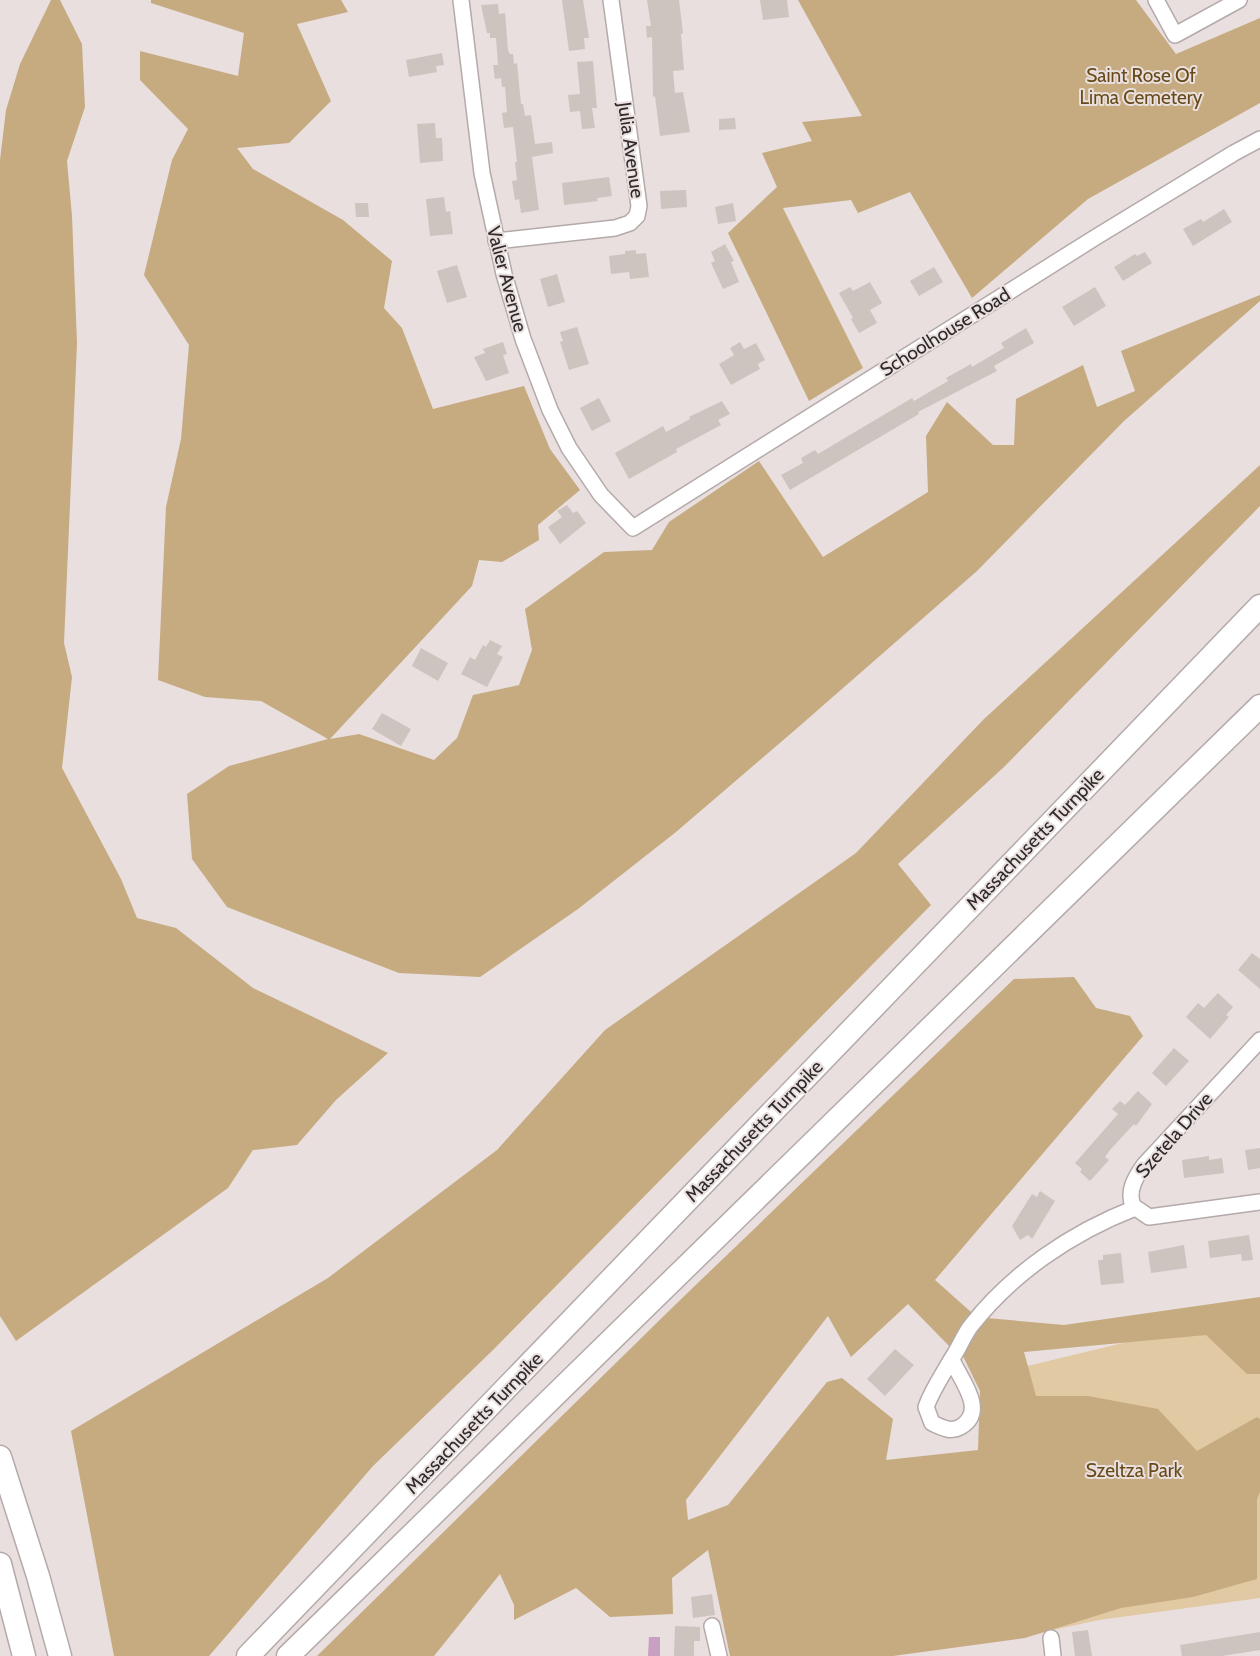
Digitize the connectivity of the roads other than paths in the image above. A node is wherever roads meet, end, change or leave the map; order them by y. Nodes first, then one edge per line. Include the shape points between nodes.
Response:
1 (461, 0) edge
2 (611, 0) edge
3 (1156, 0) edge
4 (1239, 0) edge
5 (1260, 139) edge
6 (496, 241) junction
7 (633, 528) joint
8 (1260, 606) edge
9 (1260, 706) edge
10 (1260, 1040) edge
11 (1260, 1202) edge
12 (1135, 1208) junction
13 (952, 1360) dead end
14 (0, 1457) edge
15 (0, 1564) edge
16 (712, 1626) dead end
17 (1051, 1638) dead end
18 (24, 1656) edge
19 (60, 1656) edge
20 (248, 1656) edge
21 (288, 1656) edge
22 (719, 1656) edge
23 (1053, 1656) edge

1 - 6 street, Valier Avenue via 477,141
2 - 6 street, Julia Avenue via 637,216 630,223 615,228
3 - 4 street via 1175,35
5 - 7 street, Schoolhouse Road via 1096,237
6 - 7 street, Valier Avenue via 523,339 556,423 589,480
8 - 20 highway, Massachusetts Turnpike
9 - 21 highway, Massachusetts Turnpike
10 - 12 street, Szetela Drive via 1144,1165 1132,1186 1131,1200
11 - 12 street via 1156,1217 1147,1216
12 - 13 street via 1099,1222 1047,1254 1020,1276 969,1329
14 - 19 highway
15 - 18 highway
16 - 22 street
17 - 23 street

